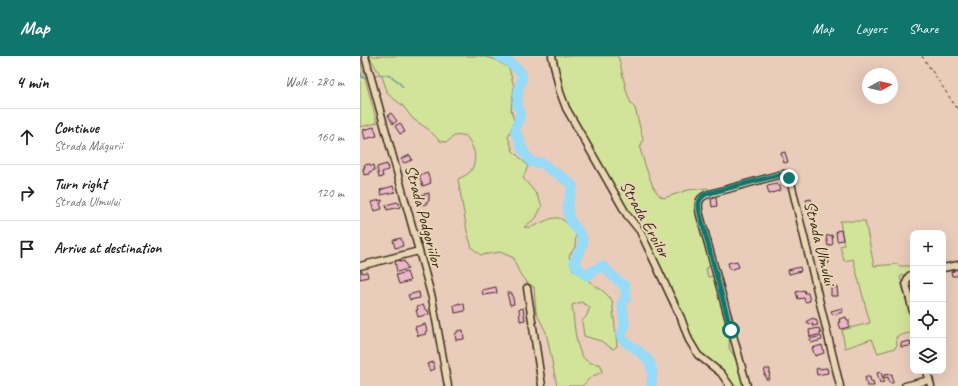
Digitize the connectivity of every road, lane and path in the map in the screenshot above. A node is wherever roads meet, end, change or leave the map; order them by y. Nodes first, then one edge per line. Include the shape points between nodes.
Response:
1 (365, 56) edge
2 (552, 56) edge
3 (922, 56) edge
4 (958, 110) edge
5 (419, 251) junction
6 (958, 265) edge
7 (360, 266) edge
8 (946, 267) edge
9 (910, 276) edge
10 (527, 288) dead end
11 (910, 300) edge
12 (930, 383) edge
13 (448, 386) edge
14 (542, 386) edge
15 (730, 386) edge
16 (747, 386) edge
17 (840, 386) edge
18 (905, 386) edge

1 - 5 street, Strada Podgoriilor
2 - 15 street, Strada Eroilor via 566,108 640,231 698,355 721,373
3 - 4 path
5 - 7 street
5 - 13 street, Strada Podgoriilor via 432,298
6 - 8 street
9 - 11 street via 906,283
10 - 14 street
12 - 18 street
16 - 17 street, Strada Ulmului via 698,206 699,200 706,194 782,174 787,174 791,183

